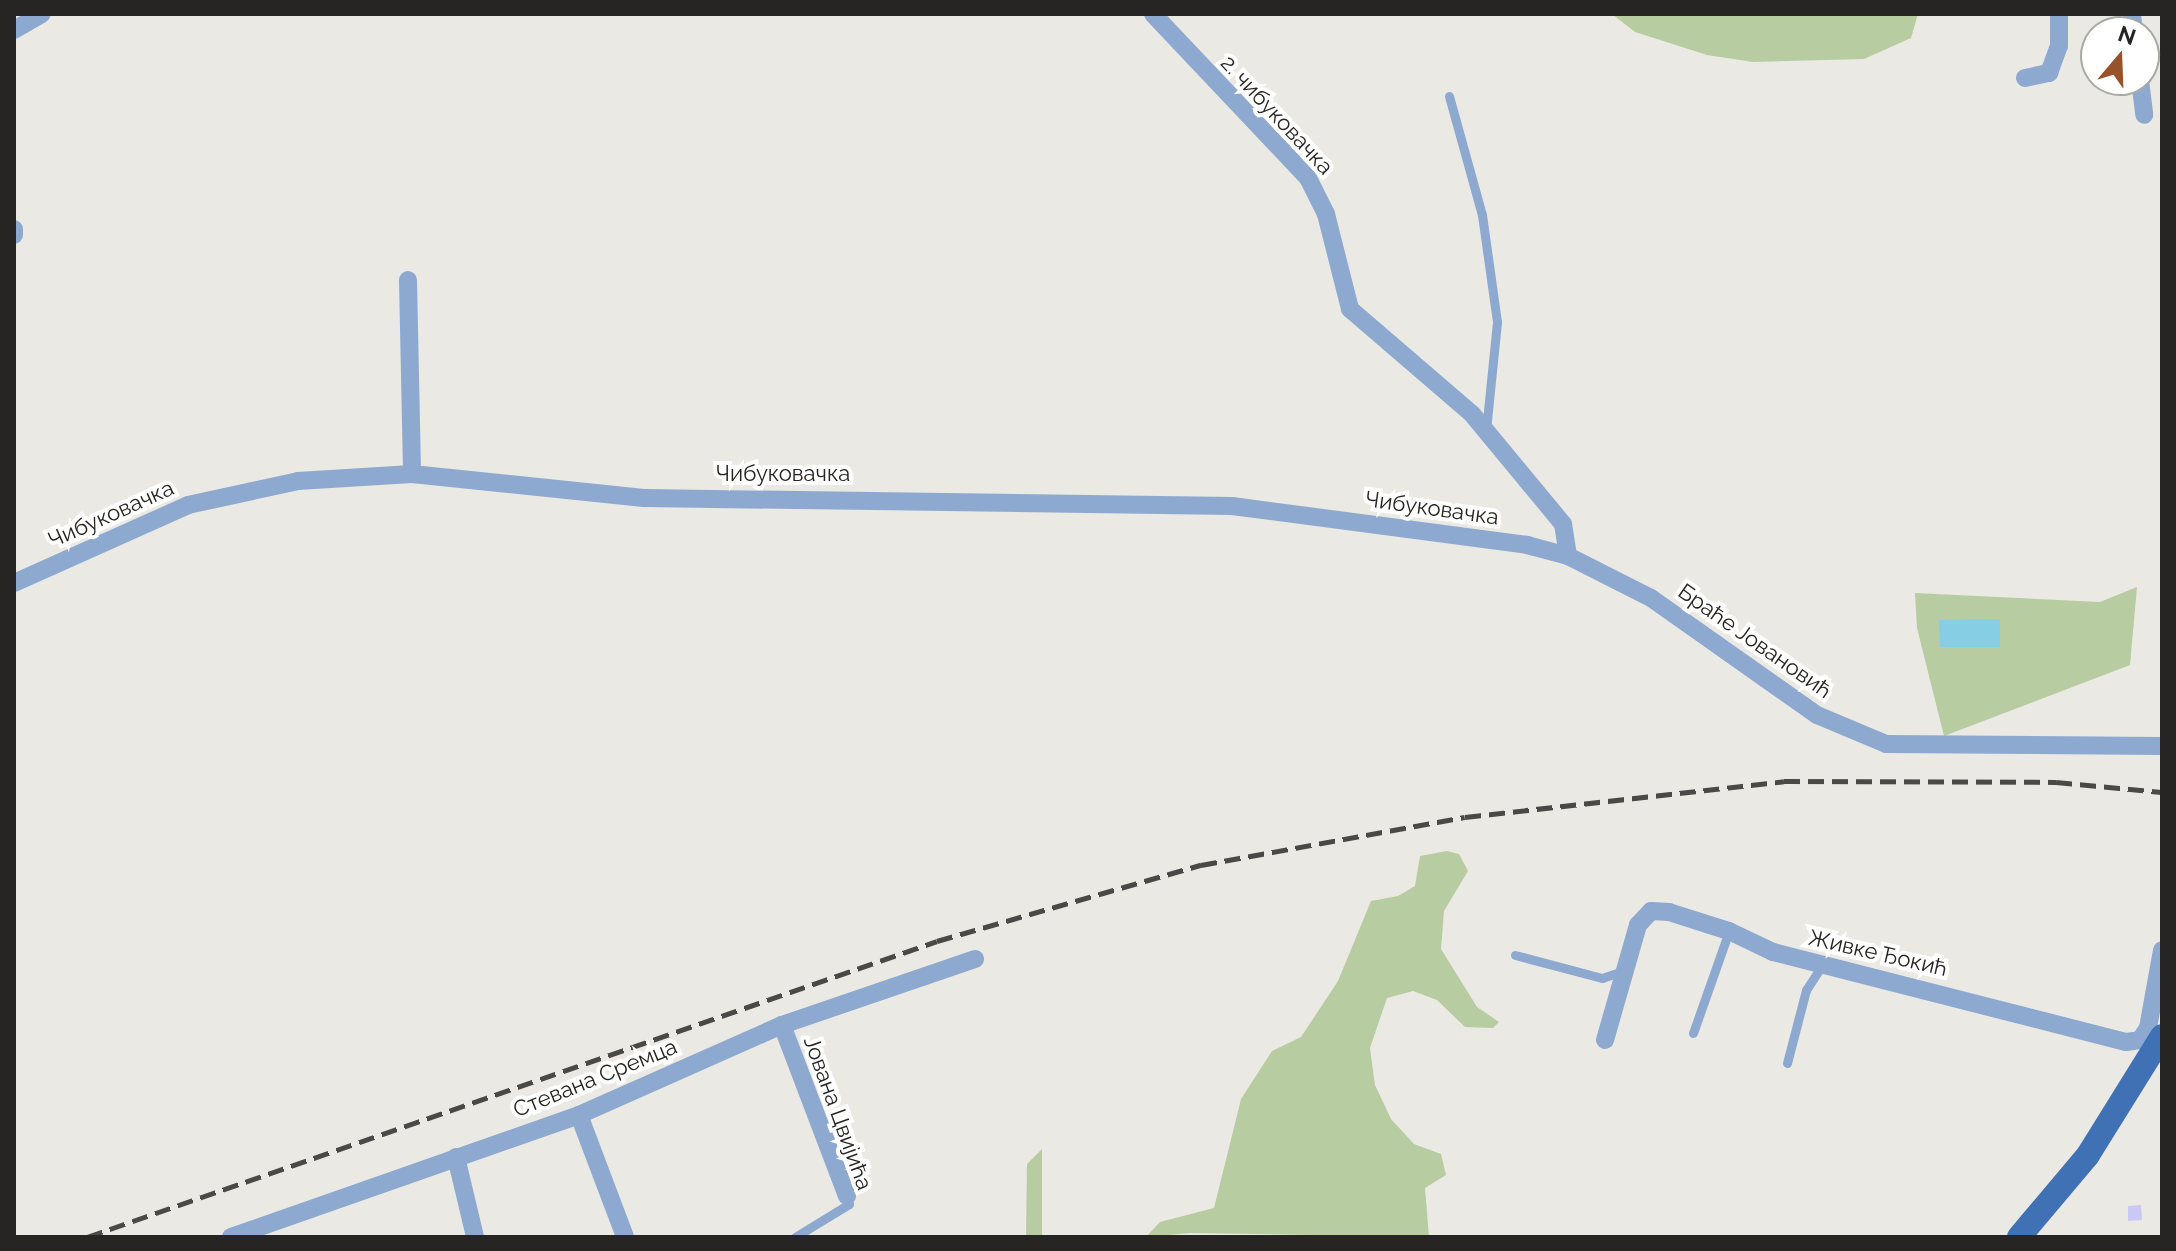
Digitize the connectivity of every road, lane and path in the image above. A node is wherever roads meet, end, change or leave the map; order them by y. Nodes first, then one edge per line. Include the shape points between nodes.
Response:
1 (42, 14) edge
2 (1153, 14) edge
3 (2050, 14) edge
4 (2060, 14) edge
5 (14, 30) edge
6 (2025, 78) dead end
7 (1449, 96) dead end
8 (2142, 96) edge
9 (2144, 115) dead end
10 (408, 280) dead end
11 (1486, 430) junction
12 (412, 474) junction
13 (1568, 556) junction
14 (14, 583) edge
15 (2162, 746) edge
16 (1729, 931) junction
17 (2162, 950) edge
18 (1515, 955) dead end
19 (975, 959) dead end
20 (1822, 965) junction
21 (1622, 971) junction
22 (782, 1025) junction
23 (1693, 1033) dead end
24 (2162, 1036) edge
25 (1605, 1040) dead end
26 (1787, 1063) dead end
27 (579, 1115) junction
28 (456, 1157) junction
29 (847, 1196) joint
30 (231, 1237) edge
31 (475, 1237) edge
32 (625, 1237) edge
33 (795, 1237) edge
34 (2019, 1237) edge

1 - 5 street
2 - 11 street, 2. чибуковачка via 1319,194 1341,283 1359,321 1447,389
3 - 4 street
4 - 6 street via 2059,46 2049,73
7 - 11 lane via 1482,215 1497,322
8 - 9 street
10 - 12 street
11 - 13 street, 2. чибуковачка via 1563,524
12 - 13 street, Чибуковачка via 644,498 1232,506 1527,545
12 - 14 street, Чибуковачка via 298,481 188,505
13 - 15 street, Браће Јовановић via 1651,598 1817,715 1886,744
16 - 20 street, Живке Ђокић via 1773,952
16 - 21 street, Живке Ђокић via 1651,911 1638,925
16 - 23 lane
17 - 20 street, Живке Ђокић via 2152,1015 2135,1043
18 - 21 lane via 1602,978
19 - 22 street, Стевана Сремца
20 - 26 lane via 1806,990
21 - 25 street, Живке Ђокић
22 - 27 street, Стевана Сремца
22 - 29 street, Јована Цвијића
24 - 34 main road via 2088,1155
27 - 28 street, Стевана Сремца
27 - 32 street
28 - 30 street, Стевана Сремца
28 - 31 street
29 - 33 lane, Јована Цвијића via 849,1204

